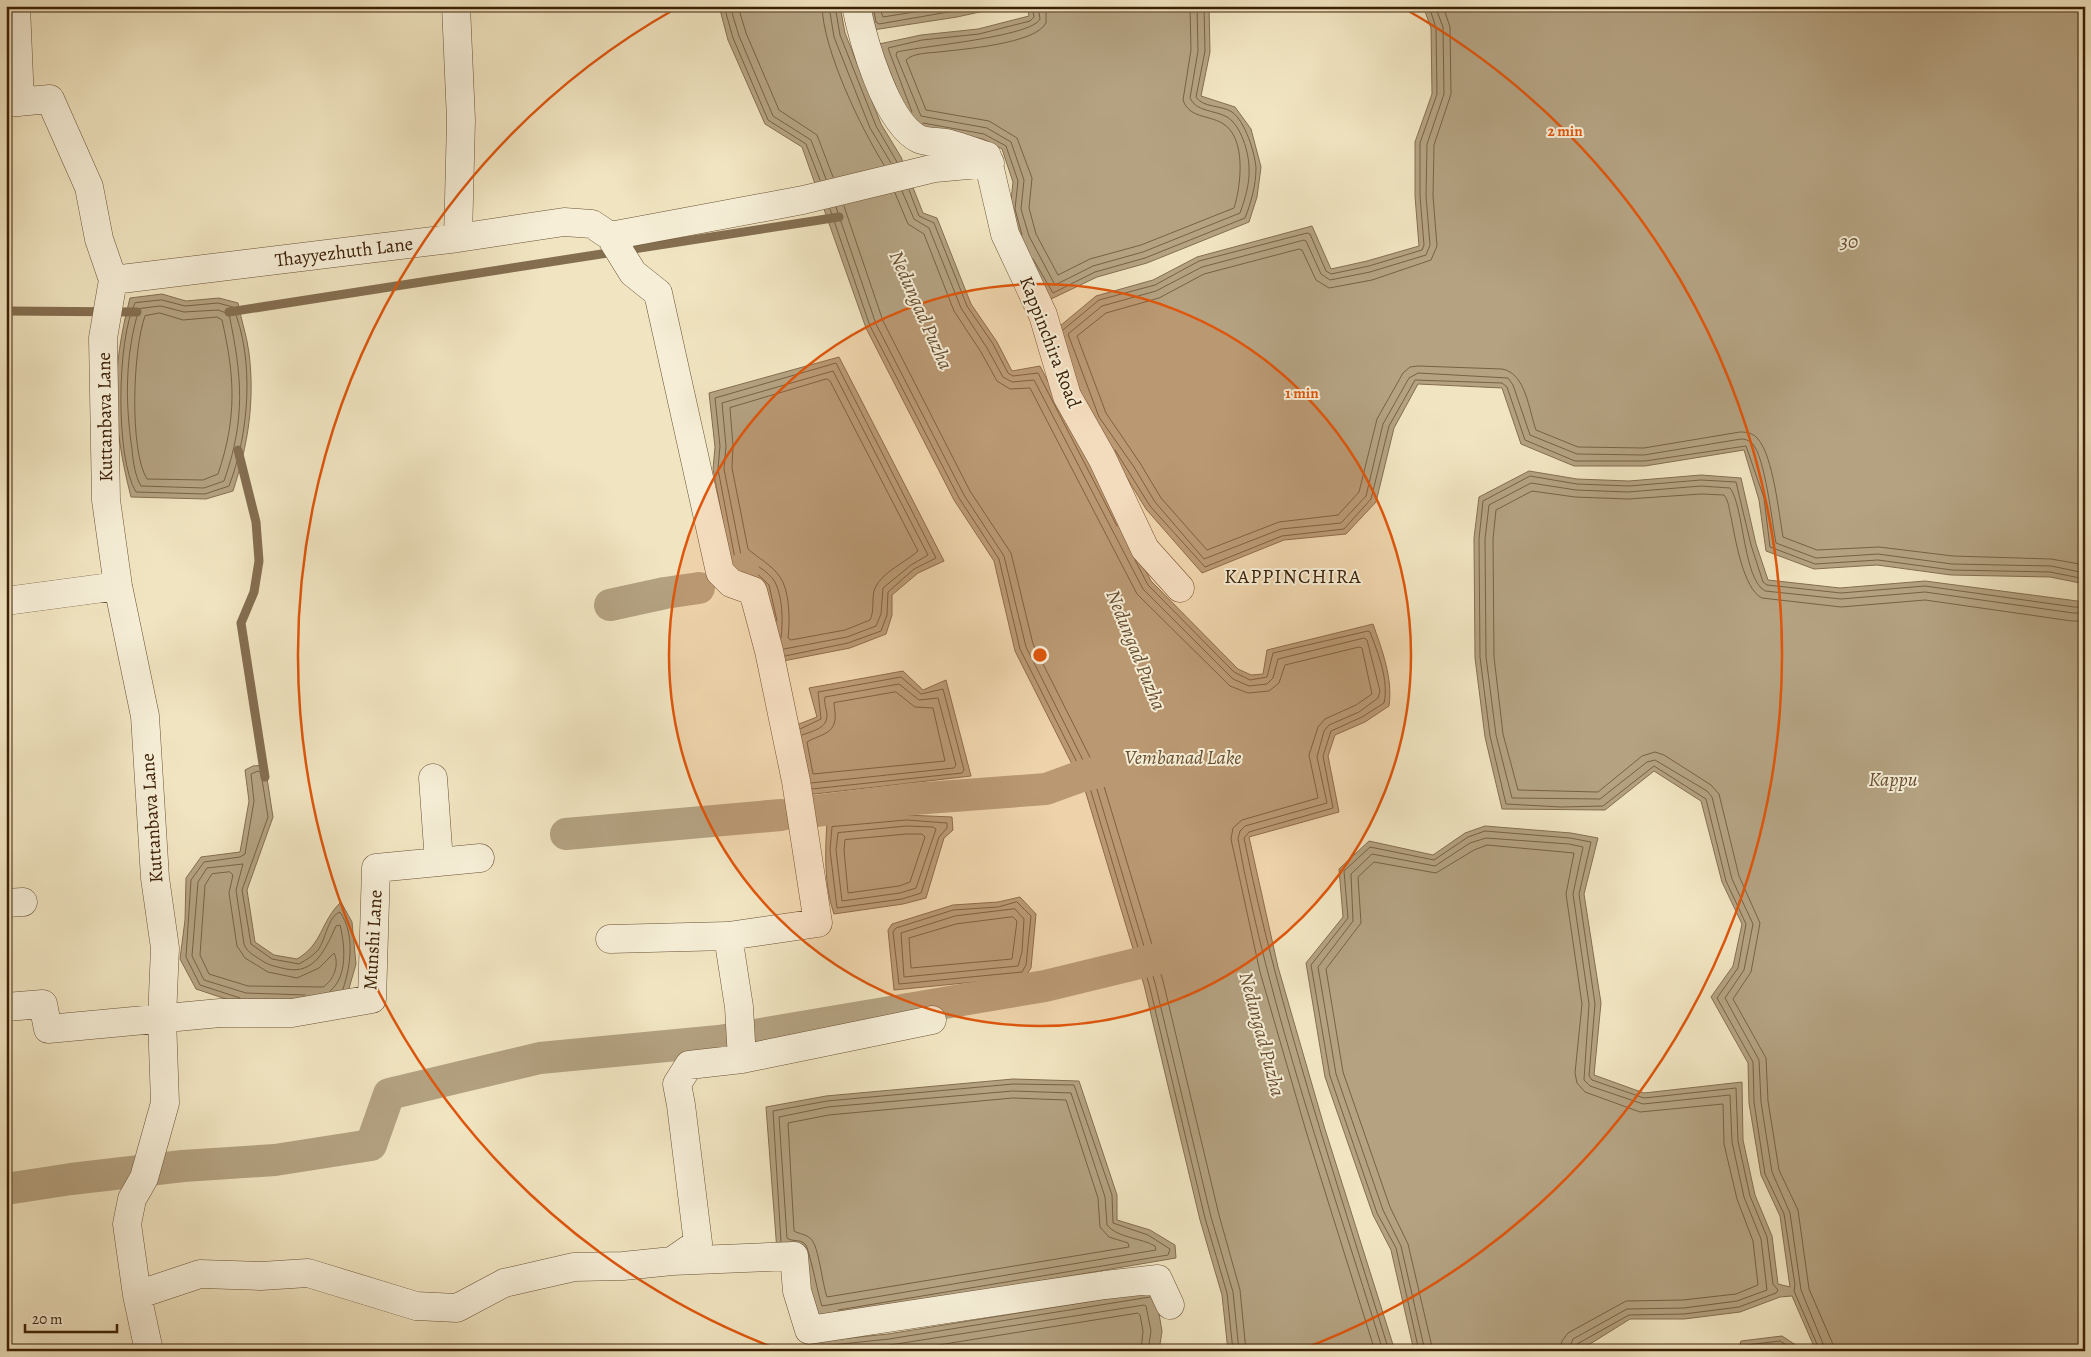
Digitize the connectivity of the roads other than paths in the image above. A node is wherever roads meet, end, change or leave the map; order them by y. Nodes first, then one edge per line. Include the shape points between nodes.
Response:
1 (16, 6) edge
2 (456, 6) edge
3 (856, 6) edge
4 (13, 103) edge
5 (990, 163) junction
6 (610, 236) junction
7 (458, 238) junction
8 (113, 280) junction
9 (118, 586) junction
10 (1180, 588) dead end
11 (6, 601) edge
12 (433, 778) dead end
13 (480, 858) dead end
14 (439, 862) junction
15 (728, 936) junction
16 (610, 939) dead end
17 (6, 1006) edge
18 (162, 1018) junction
19 (932, 1020) dead end
20 (742, 1060) junction
21 (672, 1261) junction
22 (137, 1295) junction
23 (1170, 1305) dead end
24 (149, 1351) edge

1 - 4 street
2 - 7 street via 461,120
3 - 5 street via 864,45 890,106 904,127 920,140 949,143 986,156
4 - 8 street via 50,99 89,187 99,239
5 - 6 street via 935,168 803,200
5 - 10 street, Kappinchira Road via 1004,234 1043,315 1067,396 1102,458 1145,549
6 - 7 street, Thayyezhuth Lane via 592,224 564,222
6 - 15 street via 633,273 658,293 720,572 731,583 753,591 796,781 818,924
7 - 8 street, Thayyezhuth Lane
8 - 9 street, Kuttanbava Lane via 106,320 106,500
9 - 11 street
9 - 18 street, Kuttanbava Lane via 145,716 155,878 165,948
12 - 14 street
13 - 14 street, Munshi Lane
14 - 18 street, Munshi Lane via 376,868 372,999 292,1013 220,1013
15 - 16 street
15 - 20 street via 741,1022
17 - 18 street via 43,1004 48,1029
18 - 22 street, Kuttanbava Lane via 165,1103 146,1170 132,1199 127,1224
19 - 20 street
20 - 21 street via 689,1065 677,1084 698,1244
21 - 22 street via 574,1267 504,1283 457,1308 416,1306 308,1273 261,1276 200,1274
21 - 23 street via 794,1256 797,1291 809,1330 1158,1279
22 - 24 street, Kuttanbava Lane

